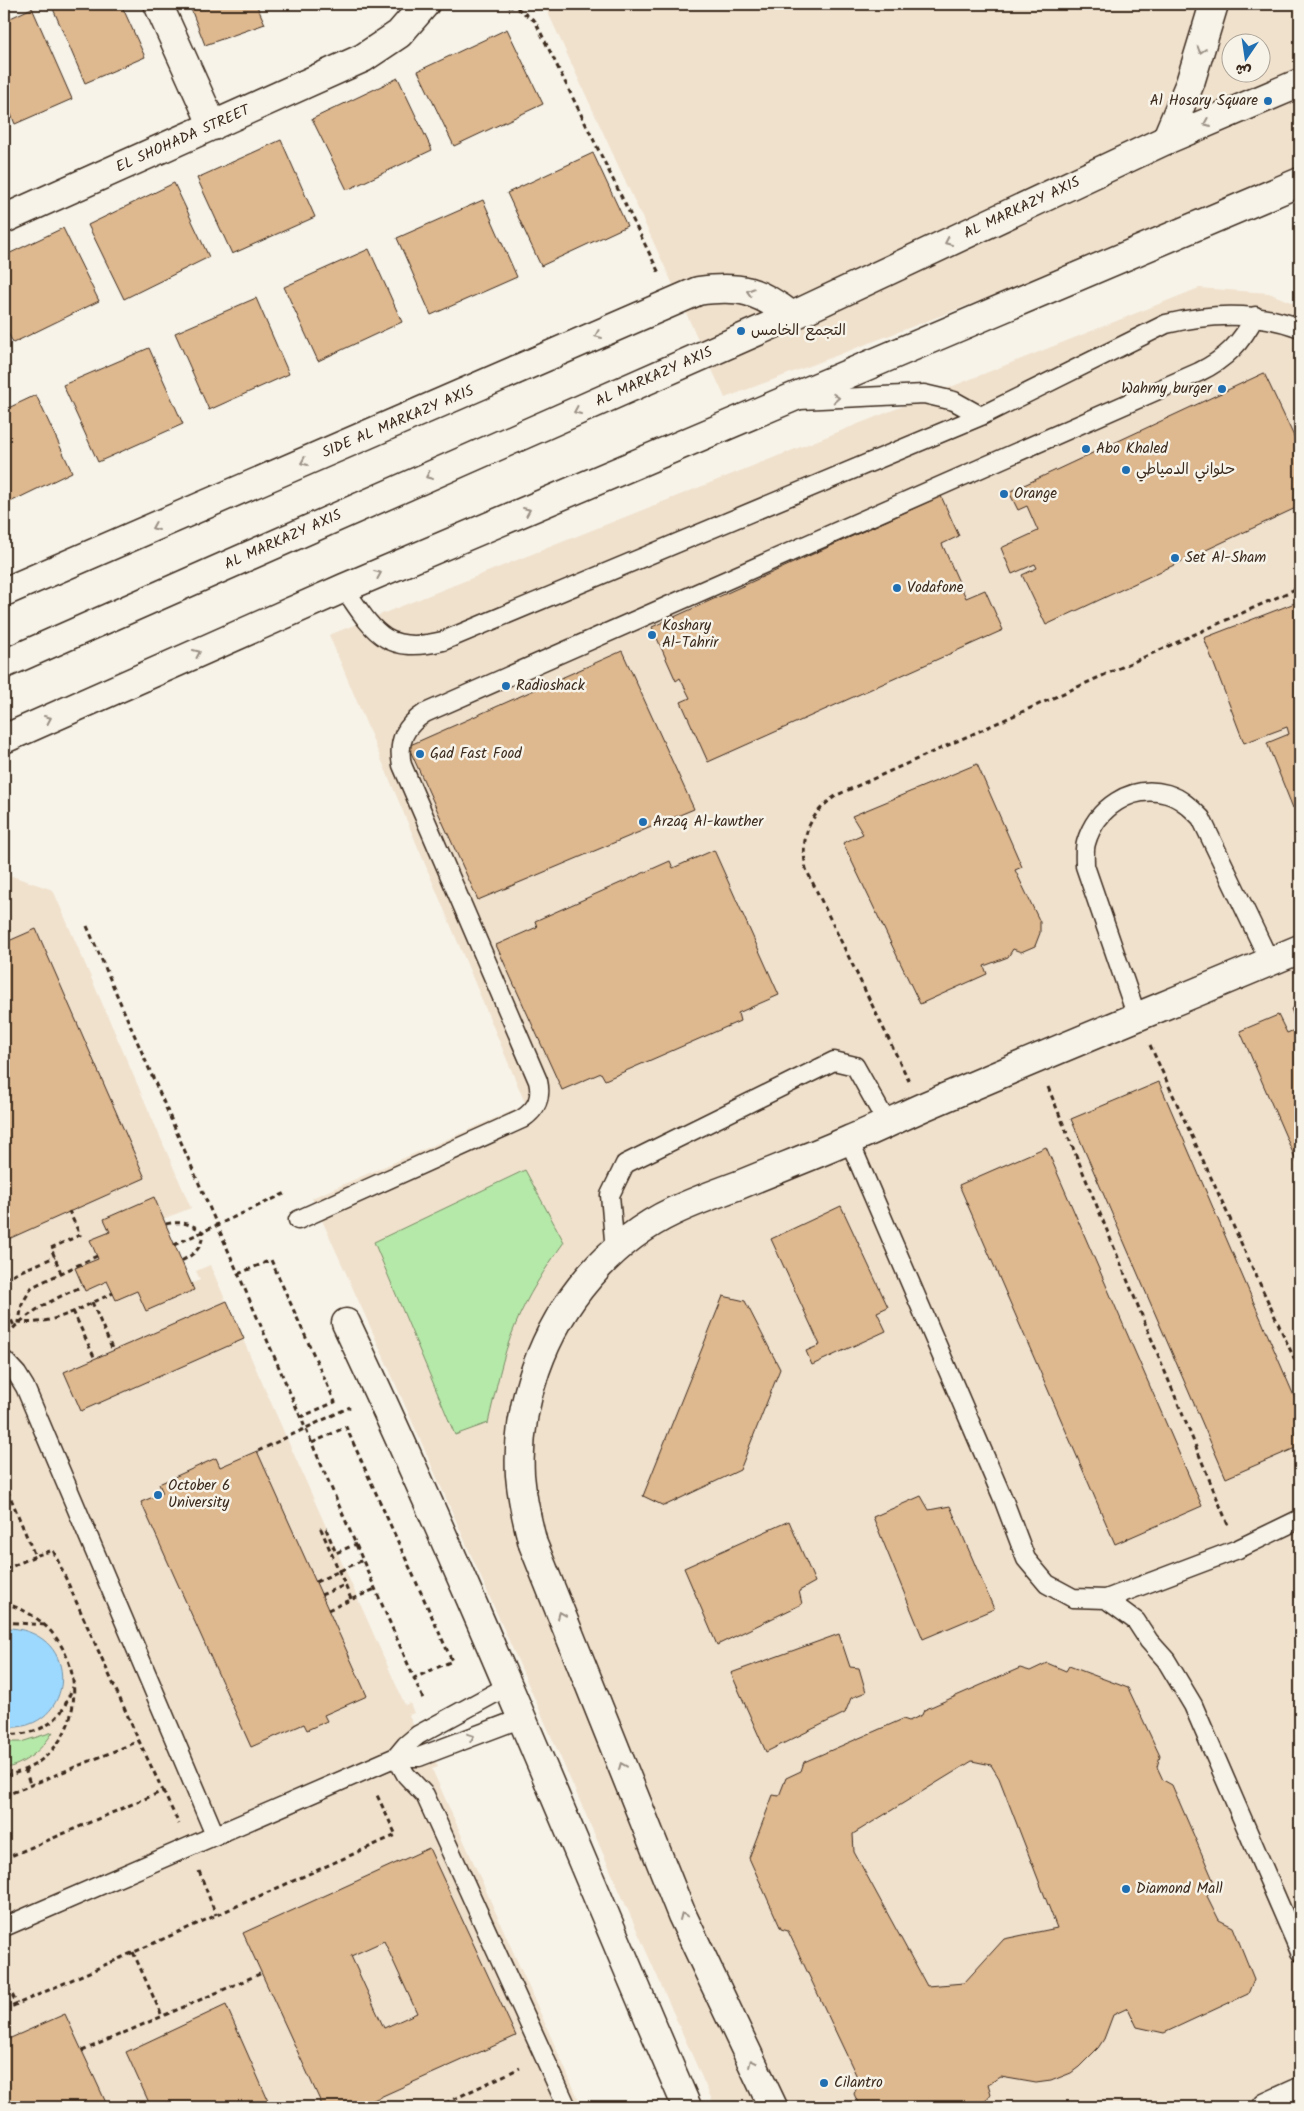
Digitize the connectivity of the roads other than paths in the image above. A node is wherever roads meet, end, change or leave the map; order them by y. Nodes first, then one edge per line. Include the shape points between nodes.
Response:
1 (158, 4) edge
2 (425, 4) edge
3 (1214, 4) edge
4 (1300, 83) edge
5 (213, 126) junction
6 (1166, 140) junction
7 (1300, 182) edge
8 (4, 220) edge
9 (792, 316) junction
10 (1255, 316) junction
11 (1300, 328) edge
12 (787, 401) junction
13 (981, 416) junction
14 (344, 588) junction
15 (4, 592) edge
16 (4, 664) edge
17 (4, 739) edge
18 (1300, 949) edge
19 (1270, 962) junction
20 (1137, 1017) junction
21 (887, 1123) junction
22 (849, 1140) junction
23 (298, 1220) dead end
24 (615, 1251) junction
25 (346, 1323) dead end
26 (4, 1360) edge
27 (1300, 1519) edge
28 (1106, 1599) junction
29 (508, 1686) junction
30 (522, 1718) junction
31 (396, 1757) junction
32 (215, 1835) junction
33 (4, 1928) edge
34 (1300, 1952) edge
35 (1300, 2092) edge
36 (566, 2107) edge
37 (687, 2107) edge
38 (773, 2107) edge
39 (1267, 2107) edge

1 - 5 street
2 - 5 street, EL SHOHADA STREET via 399,34 363,58
3 -> 6 street via 1190,83
4 -> 6 street, AL MARKAZY AXIS
5 - 8 street, EL SHOHADA STREET
6 -> 9 street, AL MARKAZY AXIS
7 - 12 street
9 -> 15 street, SIDE AL MARKAZY AXIS via 771,300 748,291 723,288 698,291
9 -> 16 street, AL MARKAZY AXIS
10 - 11 lane
10 - 13 lane via 1225,314 1166,324
10 - 23 lane via 1246,334 1218,363 414,720 401,741 402,765 538,1081 538,1104 522,1119
12 -> 13 lane via 924,394 954,401
14 -> 12 street
13 - 14 lane via 443,641 424,646 404,646 385,639 370,626
17 -> 14 street
18 - 19 street
19 - 20 street
19 - 20 lane via 1202,818 1186,803 1167,794 1145,792 1124,797 1106,808 1093,825 1086,844 1085,866
20 - 21 street
21 - 22 street
21 - 24 lane via 855,1066 834,1061 625,1164 610,1195
22 - 24 street via 674,1211
22 - 28 lane via 1026,1559 1047,1584 1073,1598
38 -> 24 street via 682,1915 546,1578 524,1510 521,1438 536,1368 568,1305 589,1277
25 - 29 street
26 - 32 lane via 25,1387
27 - 28 lane via 1238,1549
28 - 34 lane via 1136,1621 1166,1660 1193,1705
29 - 30 street
29 - 31 lane via 411,1740
31 -> 30 lane via 419,1757
30 - 37 street
31 - 32 lane
31 - 36 lane via 406,1775 425,1795
32 - 33 lane
35 - 39 street

